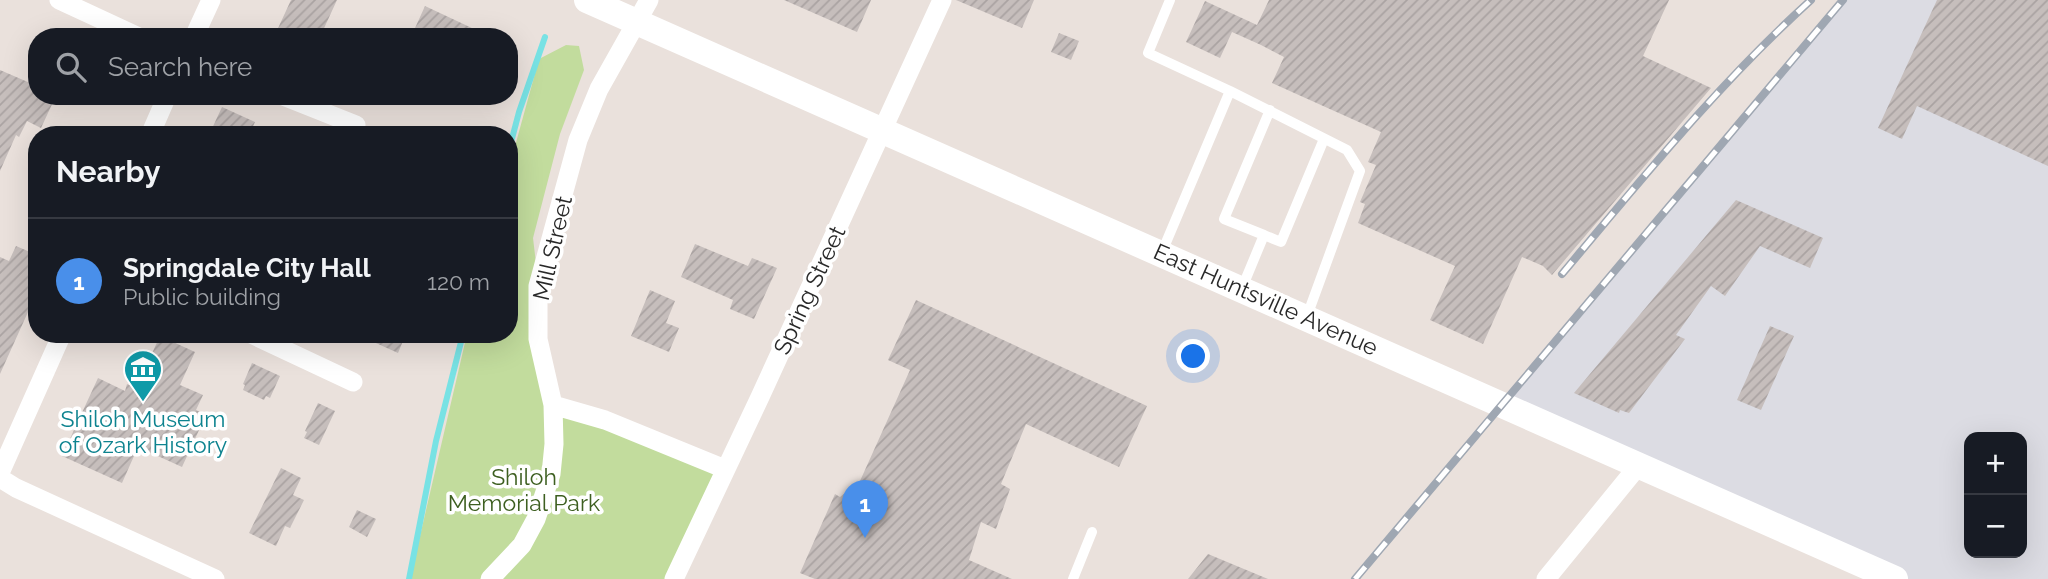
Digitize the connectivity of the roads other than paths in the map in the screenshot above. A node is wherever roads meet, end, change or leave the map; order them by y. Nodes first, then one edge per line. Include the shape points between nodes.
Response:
1 (59, 0) edge
2 (211, 0) edge
3 (587, 0) edge
4 (942, 0) edge
5 (1170, 0) edge
6 (642, 11) edge
7 (120, 28) edge
8 (198, 28) edge
9 (1230, 91) junction
10 (163, 105) edge
11 (302, 105) edge
12 (1270, 110) junction
13 (154, 126) edge
14 (345, 126) edge
15 (883, 130) junction
16 (1324, 139) junction
17 (1264, 235) junction
18 (1162, 253) junction
19 (1242, 288) junction
20 (1307, 317) junction
21 (58, 343) edge
22 (271, 343) edge
23 (353, 382) dead end
24 (553, 405) junction
25 (1639, 465) junction
26 (725, 469) junction
27 (0, 476) edge
28 (1092, 532) dead end
29 (215, 579) edge
30 (490, 579) edge
31 (674, 579) edge
32 (1073, 579) edge
33 (1546, 579) edge
34 (1895, 579) edge

1 - 7 street
2 - 8 street
3 - 6 main road, East Huntsville Avenue
4 - 15 street, Spring Street
5 - 9 lane via 1148,53
6 - 15 main road, East Huntsville Avenue
6 - 24 street, Mill Street via 599,89 578,140 538,286 538,339
9 - 12 lane
9 - 18 lane
10 - 13 street
11 - 14 street
12 - 16 lane
12 - 17 lane via 1224,219
15 - 18 main road, East Huntsville Avenue
15 - 26 street, Spring Street
16 - 17 lane via 1281,242
16 - 20 lane via 1348,150 1360,171
17 - 19 lane
18 - 19 main road, East Huntsville Avenue
19 - 20 main road, East Huntsville Avenue
20 - 25 main road, East Huntsville Avenue
21 - 27 street
22 - 23 street
24 - 26 street via 606,420
24 - 30 street, Mill Street via 551,474 537,519 522,545
25 - 33 street
25 - 34 main road, East Huntsville Avenue
26 - 31 street, Spring Street
27 - 29 street via 16,488
28 - 32 lane

